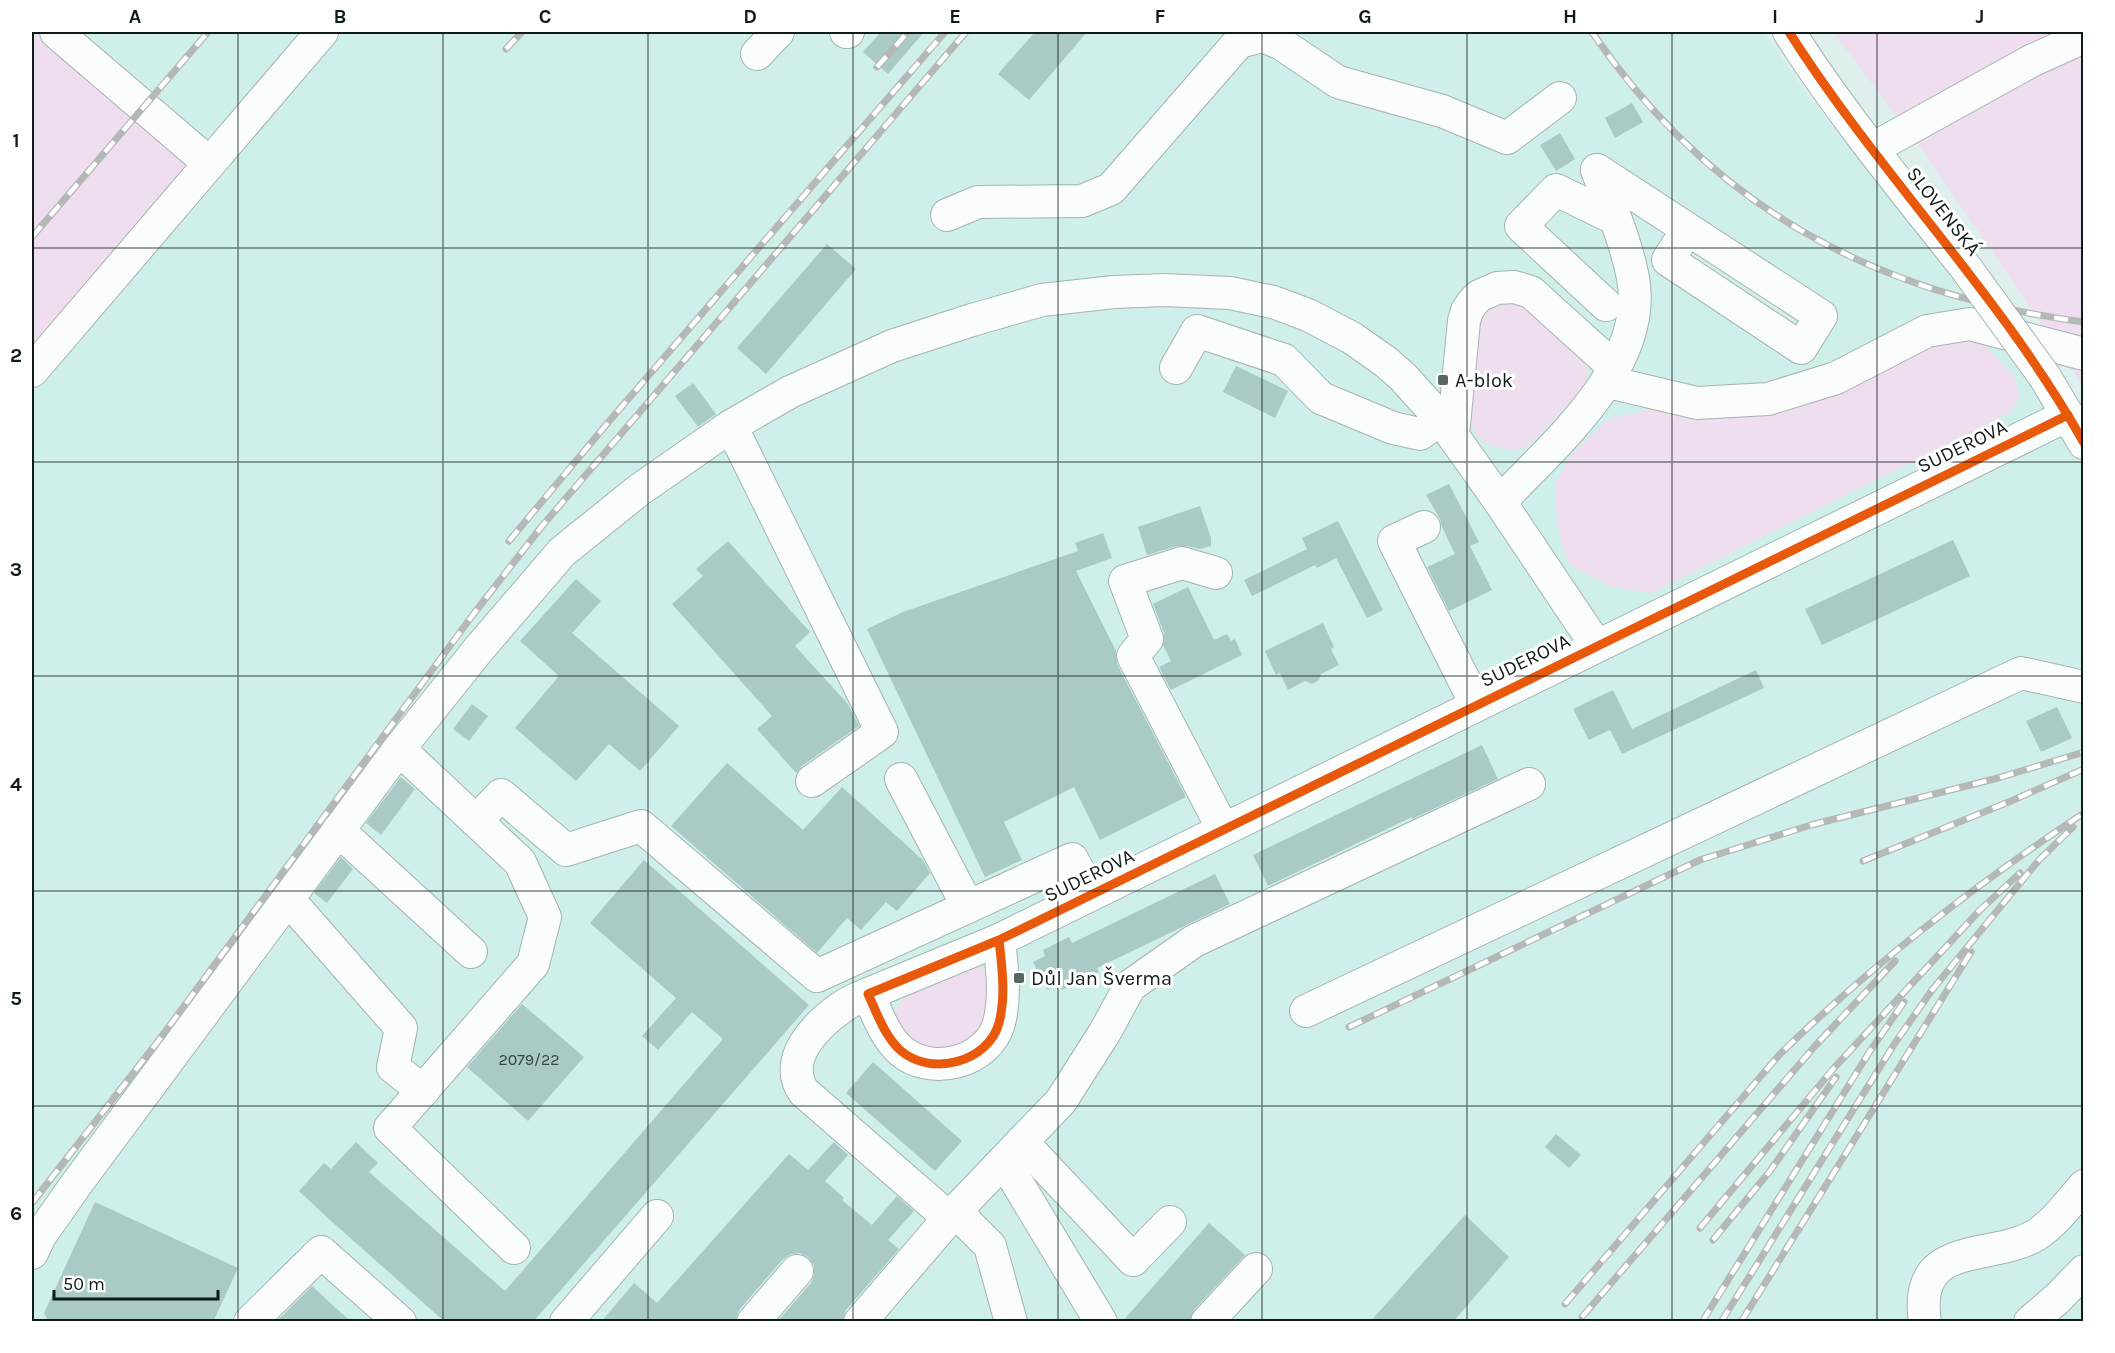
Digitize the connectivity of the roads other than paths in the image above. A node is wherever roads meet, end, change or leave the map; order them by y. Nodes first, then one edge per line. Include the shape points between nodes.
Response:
1 (56, 32) edge
2 (322, 32) edge
3 (778, 32) edge
4 (1790, 32) edge
5 (2084, 36) edge
6 (758, 54) dead end
7 (1560, 98) dead end
8 (1872, 149) junction
9 (209, 163) junction
10 (947, 215) dead end
11 (1614, 218) junction
12 (1687, 230) dead end
13 (1606, 305) dead end
14 (1308, 315) junction
15 (2084, 354) edge
16 (1284, 360) junction
17 (1176, 368) dead end
18 (32, 371) edge
19 (1612, 375) junction
20 (2068, 415) junction
21 (731, 426) junction
22 (1447, 427) junction
23 (2084, 443) edge
24 (1500, 502) junction
25 (1424, 526) dead end
26 (1216, 573) dead end
27 (1596, 645) junction
28 (2084, 687) edge
29 (1476, 705) junction
30 (399, 749) junction
31 (901, 779) dead end
32 (812, 781) dead end
33 (1529, 784) dead end
34 (476, 821) junction
35 (1223, 829) junction
36 (338, 830) junction
37 (1091, 894) junction
38 (288, 899) junction
39 (968, 907) junction
40 (999, 940) junction
41 (471, 952) dead end
42 (858, 957) junction
43 (874, 991) junction
44 (1306, 1011) dead end
45 (423, 1091) junction
46 (1013, 1151) junction
47 (2084, 1186) edge
48 (953, 1215) junction
49 (657, 1216) dead end
50 (1170, 1222) dead end
51 (514, 1248) dead end
52 (32, 1253) edge
53 (1256, 1269) dead end
54 (796, 1271) dead end
55 (2084, 1271) edge
56 (250, 1322) edge
57 (400, 1322) edge
58 (566, 1322) edge
59 (753, 1322) edge
60 (860, 1322) edge
61 (1011, 1322) edge
62 (1101, 1322) edge
63 (1208, 1322) edge
64 (1925, 1322) edge
65 (2030, 1322) edge

1 - 9 street
2 - 9 street
3 - 6 street
4 - 8 street, SLOVENSKÁ
5 - 8 street
7 - 10 street via 1507,138 1442,111 1338,82 1281,43 1262,36 1239,42 1110,189 1083,201 978,202
8 - 20 street, SLOVENSKÁ, bridge via 1966,268
9 - 18 street
11 - 12 street via 1597,170
11 - 13 street via 1556,190 1521,226
11 - 19 street via 1633,278 1635,298 1627,343
14 - 16 street
14 - 21 street via 1273,302 1230,293 1124,291 1042,300 892,346 790,392
14 - 22 street via 1352,338 1386,362
15 - 19 street via 1971,324 1927,331 1836,378 1768,399 1697,404
16 - 17 street via 1197,331
16 - 22 street via 1320,398 1393,428 1420,434
19 - 22 street via 1531,292 1514,287 1489,291 1473,302 1464,321
19 - 24 street via 1591,405
20 - 23 street, SLOVENSKÁ
20 - 27 street, SUDEROVA
21 - 30 street via 639,490 562,552
21 - 32 street via 882,732
22 - 24 street
24 - 27 street
25 - 29 street via 1394,542
26 - 35 street via 1182,563 1125,581 1147,639 1133,656
27 - 29 street, SUDEROVA
28 - 44 street via 2021,673
29 - 35 street, SUDEROVA
30 - 34 street
30 - 36 street
31 - 39 street
33 - 46 street via 1194,941 1130,986 1060,1101
34 - 42 street via 501,795 566,850 641,826 817,976
34 - 45 street via 520,862 545,917 533,964
35 - 37 street, SUDEROVA
36 - 38 street
36 - 41 street
37 - 39 street via 1072,859
37 - 40 street, SUDEROVA
38 - 45 street via 401,1028 393,1067
38 - 52 street via 75,1186
39 - 42 street
40 - 43 street, SUDEROVA
40 - 43 street via 1003,978 999,1024 988,1044 965,1059 925,1062 902,1051 887,1034
42 - 43 street
43 - 48 street, SUDEROVA via 842,1006 807,1039 800,1052 798,1083
45 - 51 street via 390,1128
46 - 48 street
46 - 50 street via 1134,1260
46 - 62 street
47 - 64 street via 2053,1222 2035,1235 1947,1261 1927,1287
48 - 60 street
48 - 61 street via 990,1246
49 - 58 street
53 - 63 street
54 - 59 street
55 - 65 street
56 - 57 street via 321,1252

